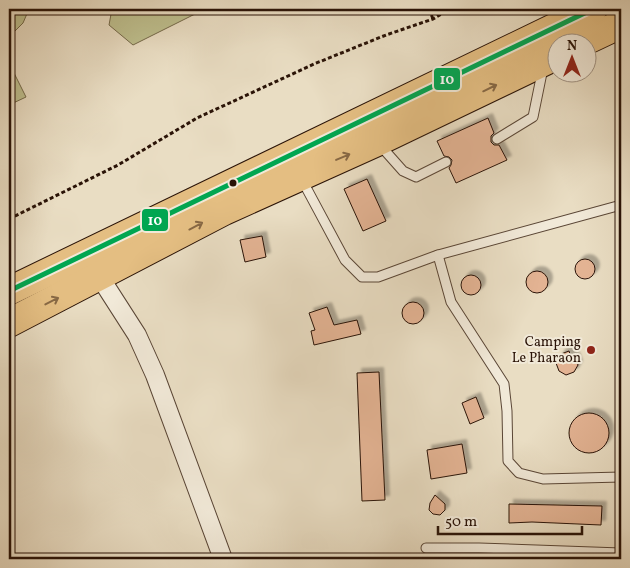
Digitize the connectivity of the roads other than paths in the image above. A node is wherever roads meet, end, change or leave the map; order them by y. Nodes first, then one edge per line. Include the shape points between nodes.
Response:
1 (593, 9) edge
2 (621, 24) edge
3 (598, 35) edge
4 (548, 59) edge
5 (548, 68) edge
6 (497, 139) dead end
7 (377, 142) junction
8 (446, 162) dead end
9 (300, 176) junction
10 (621, 205) edge
11 (85, 254) junction
12 (438, 256) junction
13 (100, 277) junction
14 (9, 291) edge
15 (9, 323) edge
16 (621, 478) edge
17 (426, 548) dead end
18 (621, 553) edge
19 (223, 559) edge

1 - 11 highway
2 - 3 highway
7 -> 4 highway
5 - 6 lane via 533,117
7 - 8 lane via 403,170 416,177
9 -> 7 highway
9 - 12 lane via 345,260 362,276 378,276
13 -> 9 highway via 224,211
10 - 12 lane
11 - 13 street
11 - 14 highway
12 - 16 lane via 451,302 504,384 508,461 519,473 544,479
15 -> 13 highway
13 - 19 street via 137,335 155,375
17 - 18 lane

